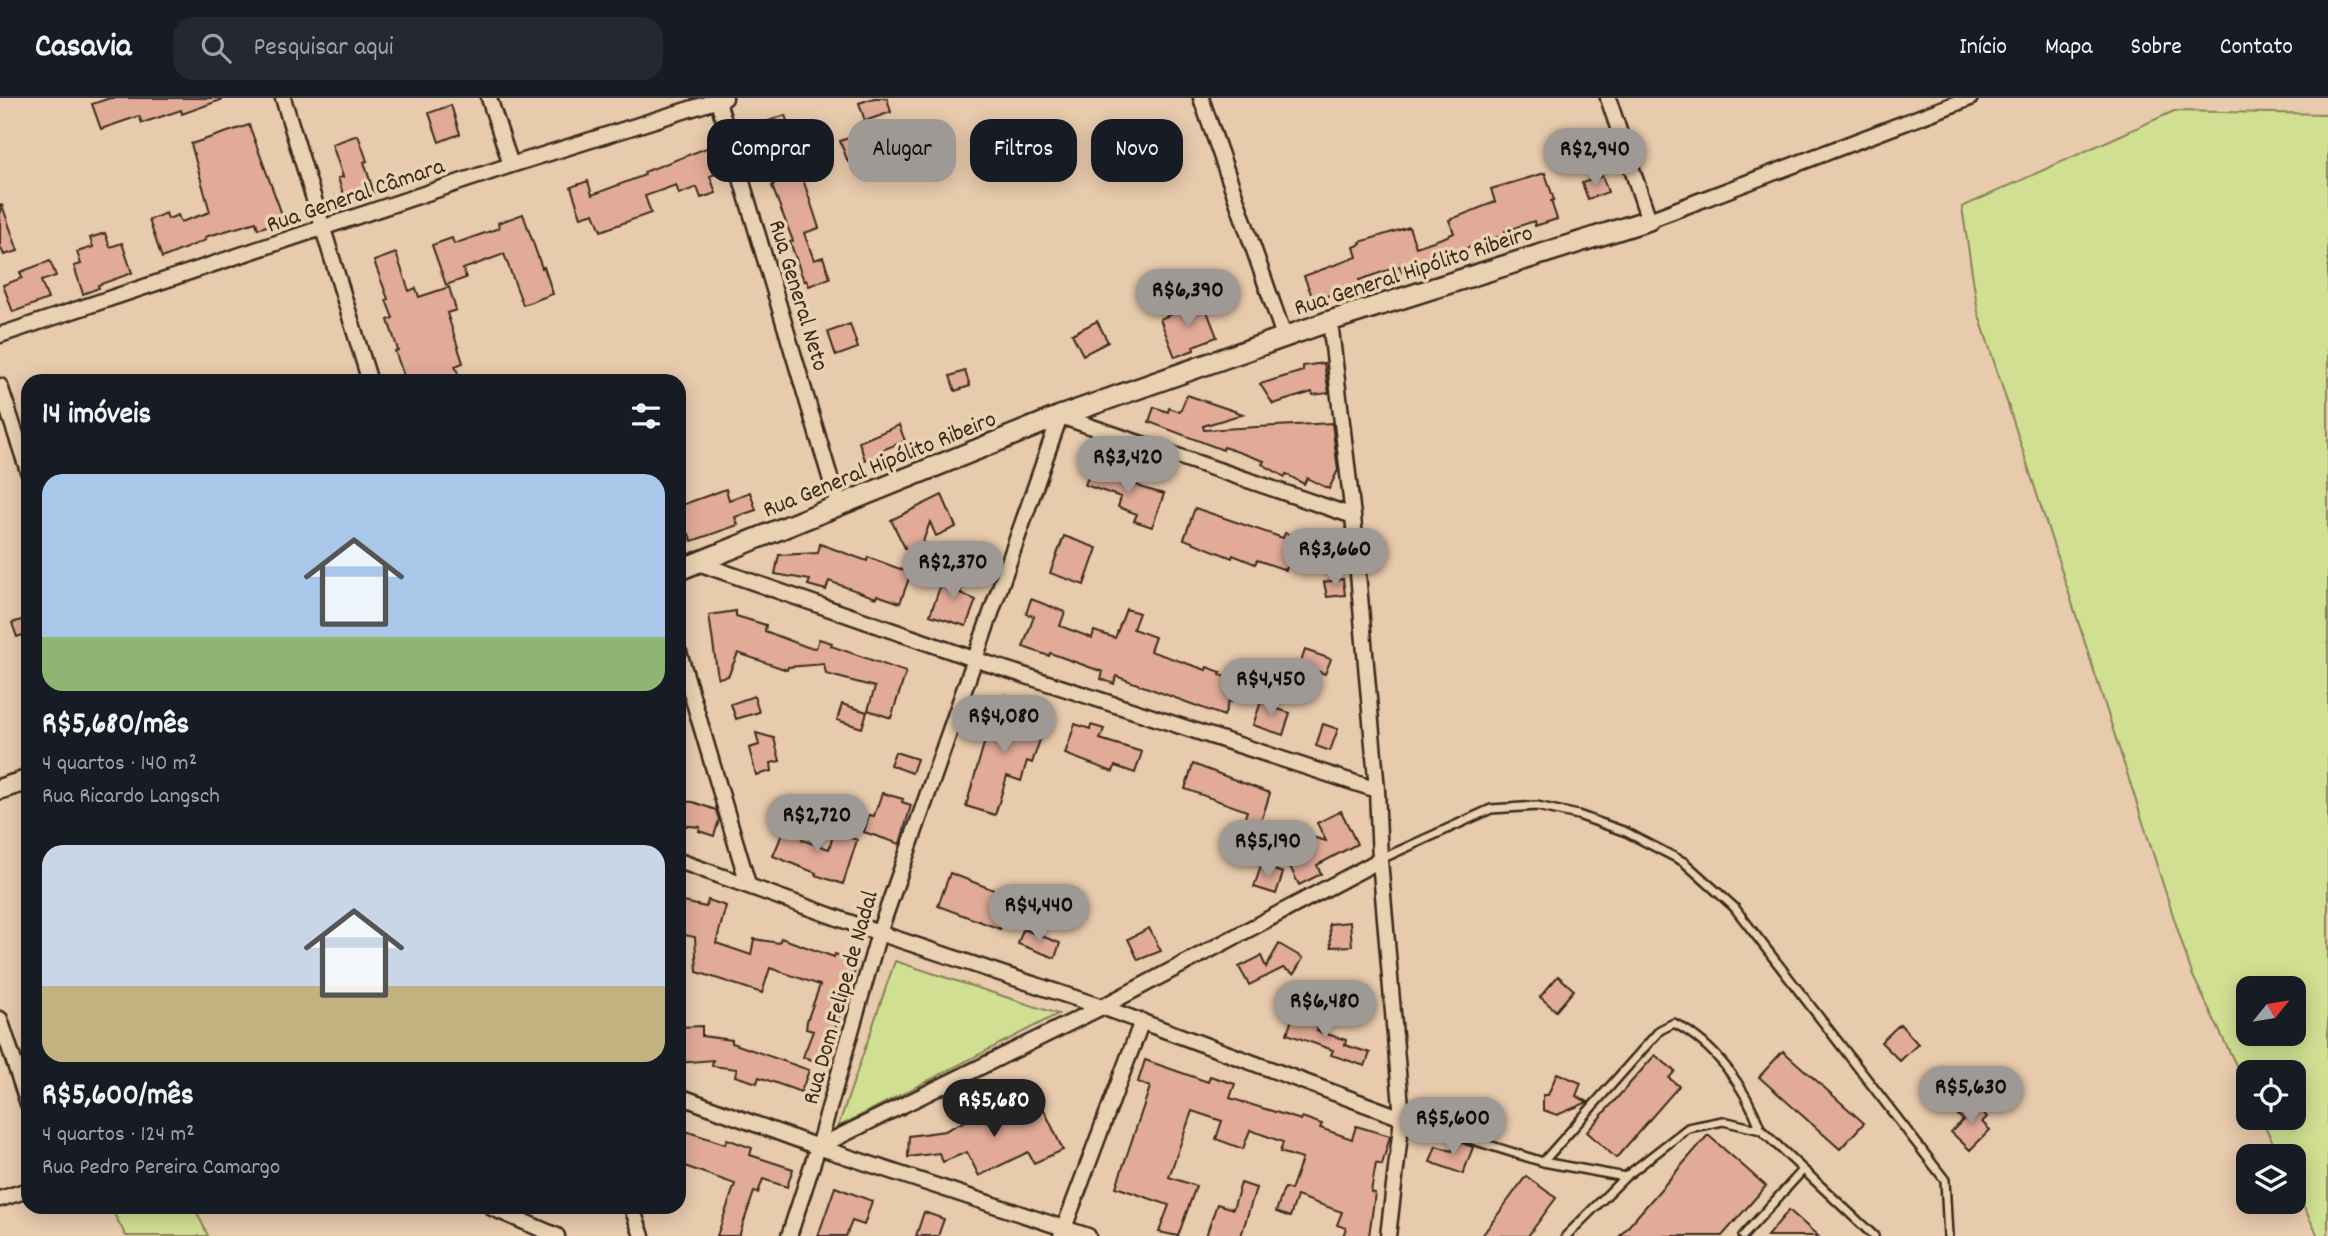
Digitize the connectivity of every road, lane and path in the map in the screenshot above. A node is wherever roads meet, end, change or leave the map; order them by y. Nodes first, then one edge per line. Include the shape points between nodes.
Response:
1 (282, 98) edge
2 (489, 98) edge
3 (1201, 98) edge
4 (1608, 98) edge
5 (1970, 98) edge
6 (720, 99) edge
7 (511, 165) junction
8 (1649, 220) junction
9 (324, 229) junction
10 (1330, 321) junction
11 (0, 335) edge
12 (1284, 336) junction
13 (368, 374) edge
14 (0, 386) edge
15 (1060, 415) junction
16 (21, 450) edge
17 (838, 504) junction
18 (1353, 516) junction
19 (698, 564) junction
20 (686, 568) edge
21 (974, 659) junction
22 (686, 676) edge
23 (21, 782) edge
24 (0, 789) edge
25 (1377, 790) junction
26 (1380, 860) junction
27 (686, 863) edge
28 (748, 884) junction
29 (879, 933) junction
30 (1102, 1007) junction
31 (0, 1019) edge
32 (1142, 1021) junction
33 (21, 1083) edge
34 (686, 1099) edge
35 (1402, 1118) junction
36 (1761, 1130) junction
37 (818, 1147) junction
38 (1543, 1162) junction
39 (1803, 1170) junction
40 (1625, 1177) junction
41 (21, 1192) edge
42 (0, 1199) edge
43 (506, 1214) edge
44 (634, 1214) edge
45 (1062, 1232) edge
46 (557, 1236) edge
47 (642, 1236) edge
48 (789, 1236) edge
49 (1088, 1236) edge
50 (1388, 1236) edge
51 (1566, 1236) edge
52 (1744, 1236) edge
53 (1874, 1236) edge
54 (1948, 1236) edge

1 - 9 street
2 - 7 street
3 - 12 street
4 - 8 street
5 - 8 street, Rua General Hipólito Ribeiro
6 - 7 street, Rua General Câmara
6 - 17 street, Rua General Neto
7 - 9 street, Rua General Câmara
8 - 10 street, Rua General Hipólito Ribeiro
9 - 11 street, Rua General Câmara
9 - 13 street
10 - 12 street, Rua General Hipólito Ribeiro
10 - 18 street
12 - 15 street, Rua General Hipólito Ribeiro
14 - 16 street
15 - 17 street, Rua General Hipólito Ribeiro
15 - 18 street
15 - 21 street, Rua Dom Felipe de Nadal
17 - 19 street, Rua General Hipólito Ribeiro
18 - 25 street
19 - 20 street, Rua General Hipólito Ribeiro
19 - 21 street
21 - 25 street
21 - 29 street, Rua Dom Felipe de Nadal
22 - 28 street
23 - 24 street
25 - 26 street
26 - 30 street
26 - 35 street
26 - 54 lane via 1491,809 1537,806 1626,832 1684,862 1734,907 1945,1180
27 - 28 street
28 - 29 street
29 - 30 street
29 - 37 street, Rua Dom Felipe de Nadal
30 - 32 street
30 - 37 street
31 - 33 street
32 - 35 street
32 - 45 street
34 - 37 street
35 - 38 lane
35 - 50 street
36 - 38 lane via 1734,1076 1694,1034 1674,1024 1660,1030
36 - 39 lane
36 - 40 lane via 1723,1121 1688,1128
37 - 45 street
37 - 48 street, Rua Dom Felipe de Nadal
38 - 40 lane
39 - 52 lane
39 - 53 lane
40 - 51 lane
41 - 42 street
43 - 46 street
44 - 47 street
45 - 49 street

